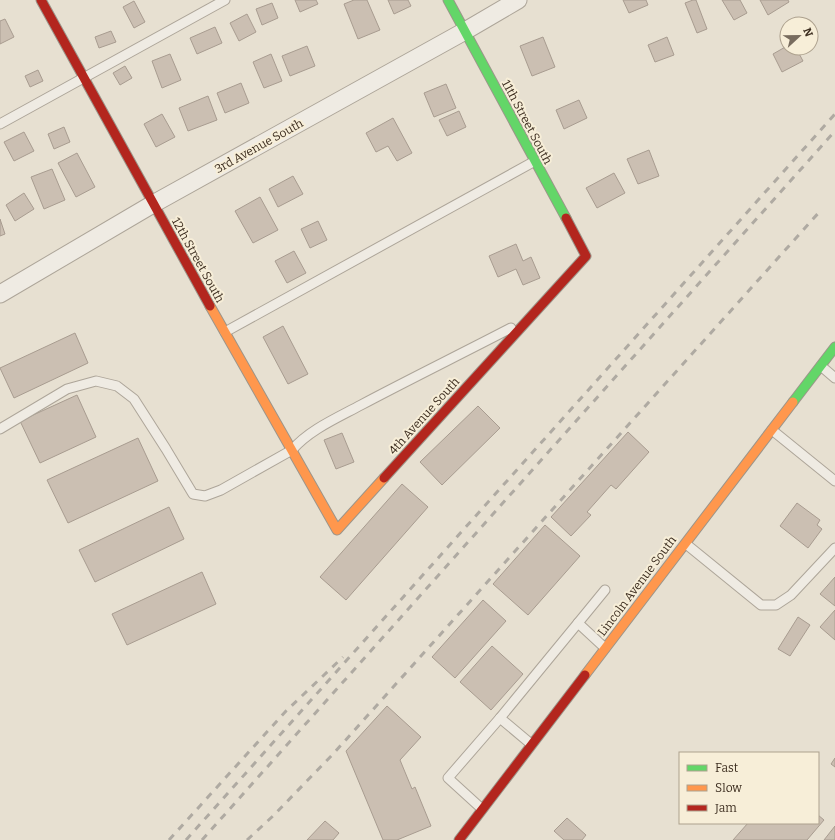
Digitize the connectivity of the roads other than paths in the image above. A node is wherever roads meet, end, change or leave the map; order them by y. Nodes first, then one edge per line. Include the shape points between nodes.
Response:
1 (41, 0) edge
2 (225, 0) edge
3 (448, 0) edge
4 (518, 0) edge
5 (465, 31) junction
6 (84, 77) junction
7 (0, 124) edge
8 (535, 162) junction
9 (154, 204) junction
10 (586, 256) joint
11 (0, 294) edge
12 (529, 319) junction
13 (225, 332) junction
14 (835, 347) edge
15 (821, 366) junction
16 (835, 378) edge
17 (0, 429) edge
18 (772, 430) junction
19 (292, 450) junction
20 (835, 481) edge
21 (337, 530) joint
22 (685, 543) junction
23 (835, 548) edge
24 (605, 590) dead end
25 (578, 623) junction
26 (605, 648) junction
27 (500, 718) junction
28 (531, 744) junction
29 (482, 809) junction
30 (459, 840) edge

1 - 6 street, 12th Street South
2 - 6 lane
3 - 5 street, 11th Street South
4 - 5 street, 3rd Avenue South
5 - 8 street, 11th Street South
5 - 9 street, 3rd Avenue South
6 - 7 lane
6 - 9 street, 12th Street South
8 - 10 street, 11th Street South
8 - 13 lane
9 - 11 street, 3rd Avenue South
9 - 13 street, 12th Street South
10 - 12 street, 4th Avenue South
12 - 19 lane, 4th Avenue South via 333,420 302,440
12 - 21 street, 4th Avenue South
13 - 19 street, 12th Street South
14 - 15 street, Lincoln Avenue South
15 - 16 lane
15 - 18 street, Lincoln Avenue South
17 - 19 lane, 4th Avenue South via 67,389 96,381 117,386 134,399 193,494 204,496 220,490
18 - 20 lane
18 - 22 street, Lincoln Avenue South
19 - 21 street, 12th Street South
22 - 23 lane via 761,605 776,605 791,595
22 - 26 street, Lincoln Avenue South
24 - 25 lane
25 - 26 lane
25 - 27 lane
26 - 28 street, Lincoln Avenue South
27 - 28 lane
27 - 29 lane via 448,778
28 - 29 street, Lincoln Avenue South
29 - 30 street, Lincoln Avenue South

